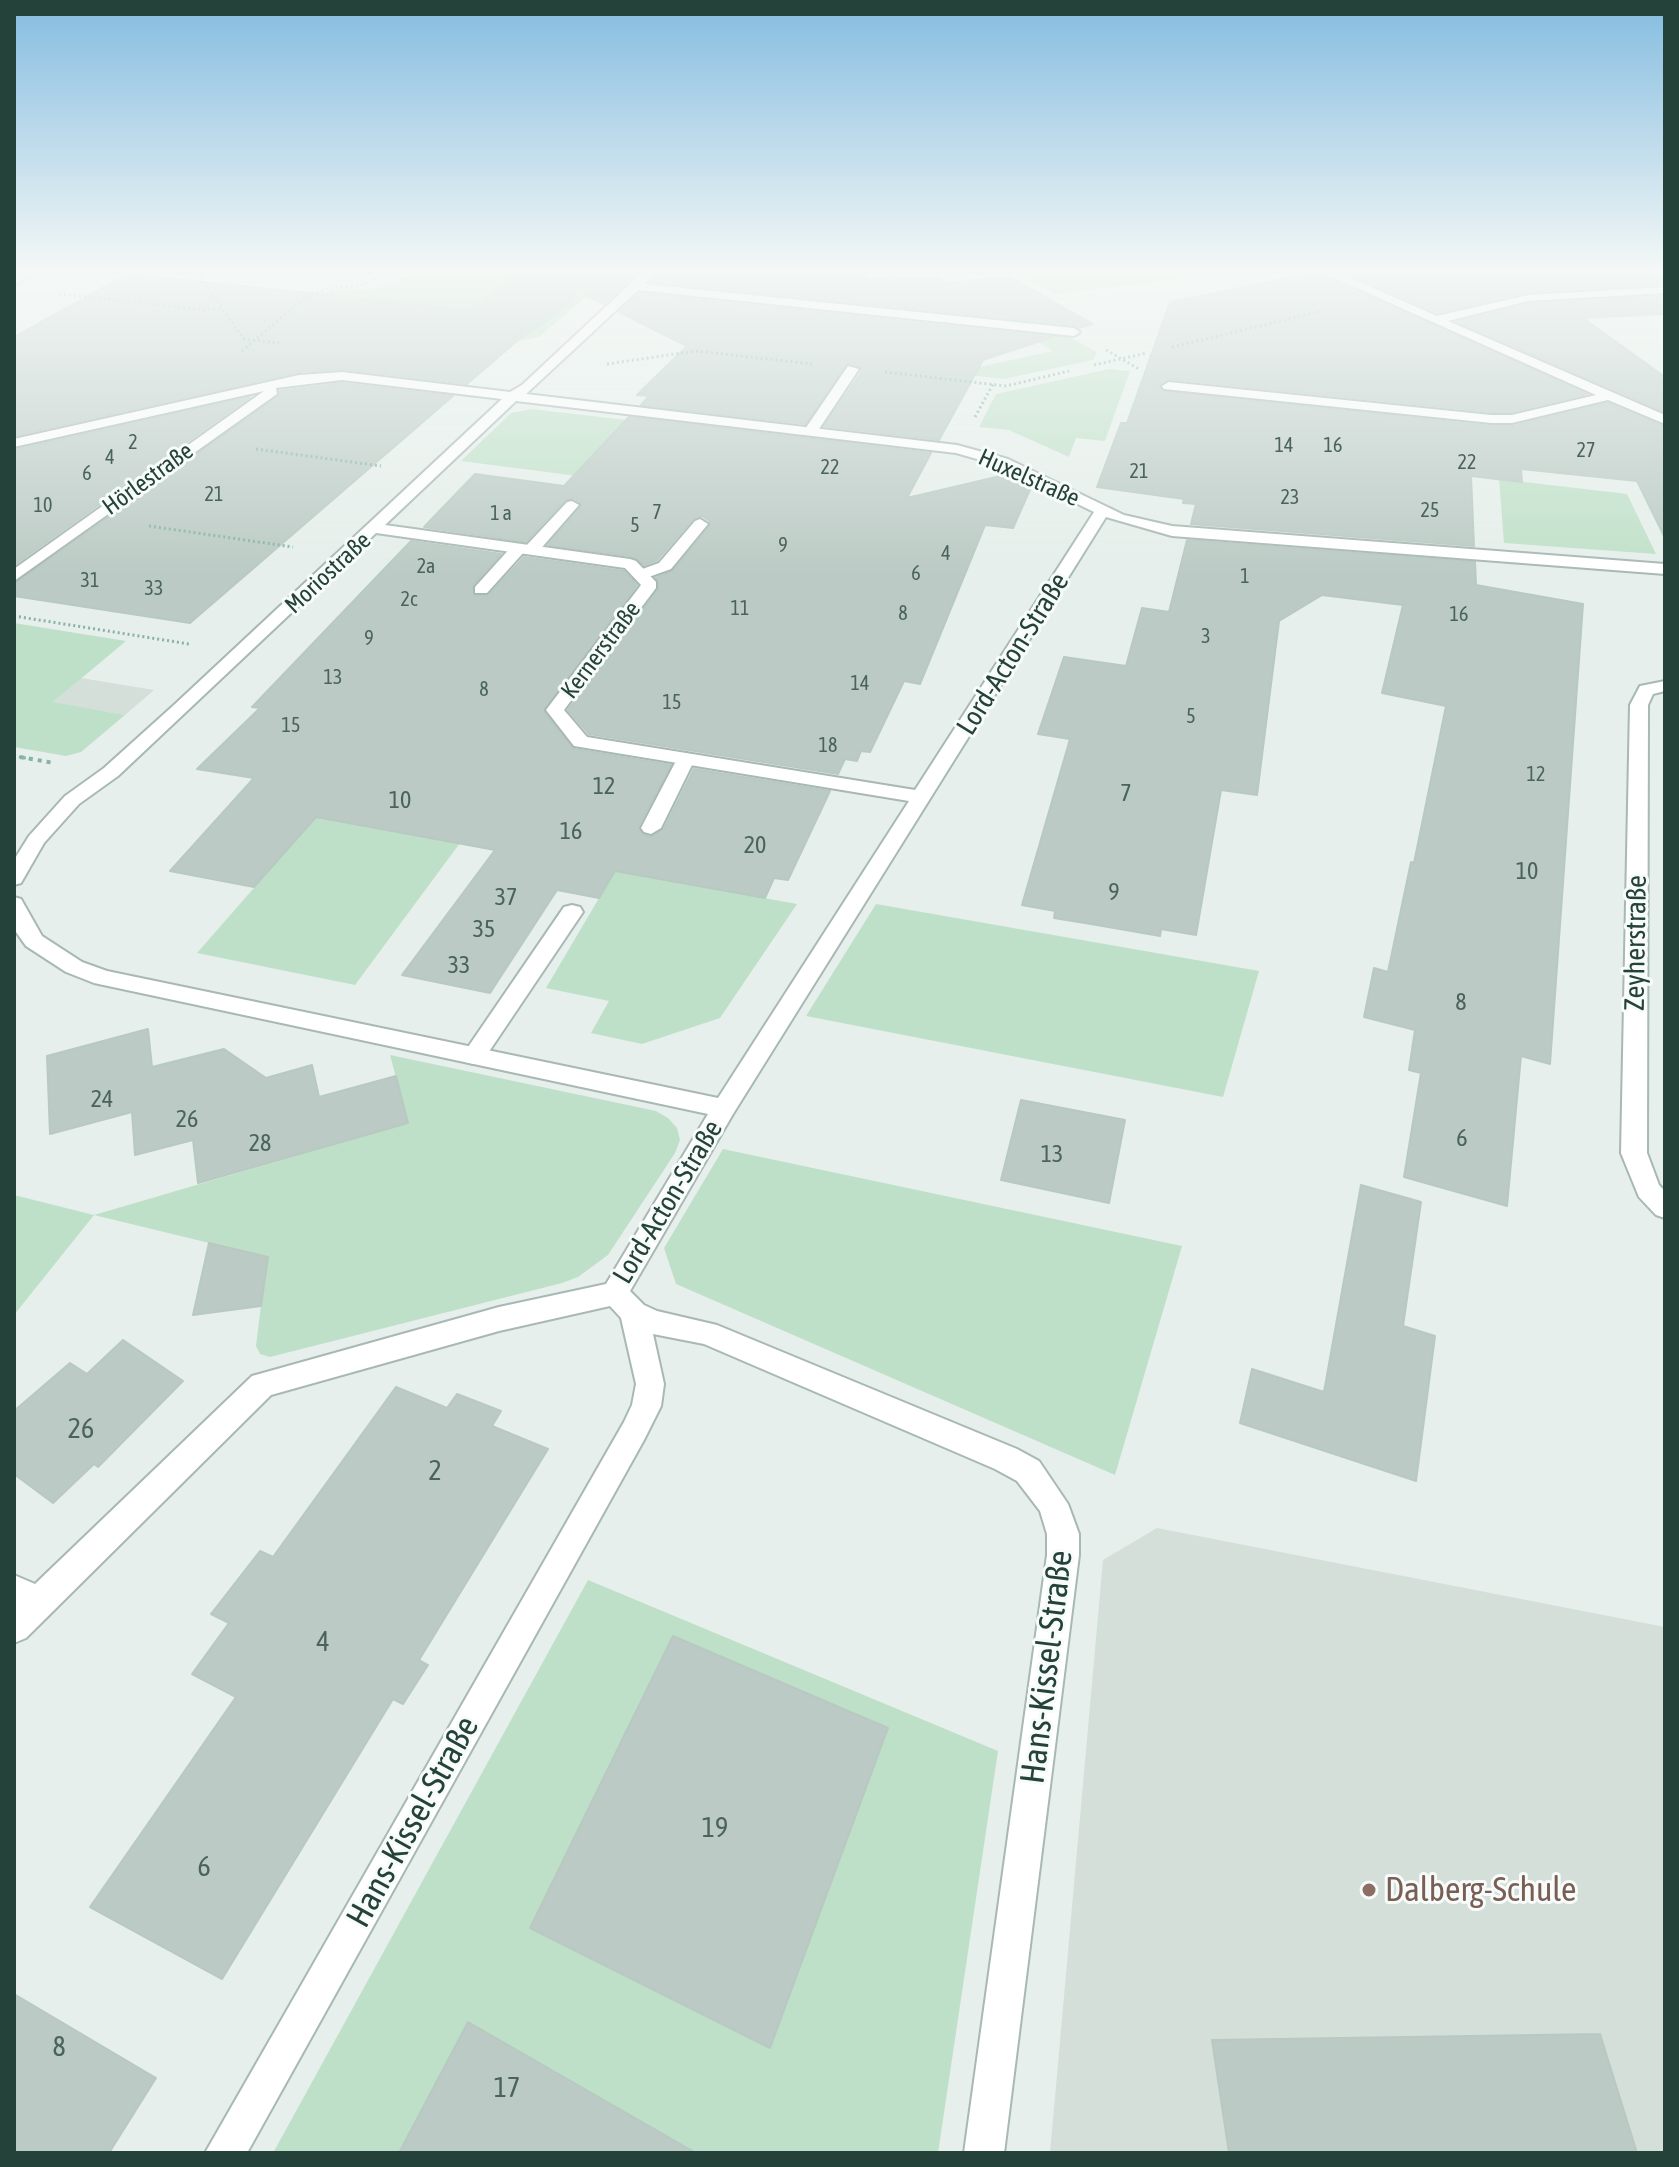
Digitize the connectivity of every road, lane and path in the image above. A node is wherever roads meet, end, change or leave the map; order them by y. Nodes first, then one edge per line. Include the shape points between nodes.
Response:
1 (267, 374) edge
2 (542, 374) edge
3 (850, 374) edge
4 (899, 374) edge
5 (1056, 374) edge
6 (1558, 374) edge
7 (277, 384) junction
8 (1169, 386) dead end
9 (513, 396) junction
10 (1608, 396) junction
11 (1665, 420) edge
12 (810, 432) junction
13 (199, 442) junction
14 (14, 443) edge
15 (434, 473) junction
16 (572, 505) dead end
17 (1102, 511) junction
18 (94, 518) junction
19 (700, 524) dead end
20 (376, 528) junction
21 (525, 549) junction
22 (346, 555) junction
23 (1665, 569) edge
24 (640, 575) junction
25 (14, 576) edge
26 (481, 590) dead end
27 (14, 616) edge
28 (242, 652) junction
29 (1665, 686) edge
30 (686, 759) junction
31 (923, 797) junction
32 (651, 828) dead end
33 (14, 878) edge
34 (14, 904) edge
35 (572, 912) dead end
36 (474, 1056) junction
37 (724, 1108) junction
38 (1665, 1208) edge
39 (624, 1303) junction
40 (25, 1597) edge
41 (14, 1627) edge
42 (225, 2153) edge
43 (984, 2153) edge

1 - 7 path
2 - 9 street, Moriostraße
3 - 12 street
4 - 5 path via 1006,386
6 - 10 street
7 - 9 street, Huxelstraße via 342,376
7 - 13 street, Hörlestraße
7 - 14 street, Huxelstraße
8 - 10 street via 1491,419 1520,418
9 - 12 street, Huxelstraße
9 - 15 street, Moriostraße
10 - 11 street
12 - 17 street, Huxelstraße via 984,455
13 - 15 path
13 - 18 street, Hörlestraße
15 - 20 street, Moriostraße
16 - 21 street
17 - 23 street, Huxelstraße via 1172,531
17 - 31 street, Lord-Acton-Straße
18 - 22 path
18 - 25 street, Hörlestraße
19 - 24 street via 665,566
20 - 21 street, Kernerstraße
20 - 22 street, Moriostraße
21 - 24 street, Kernerstraße via 630,564
21 - 26 street
22 - 28 street, Moriostraße
24 - 30 street, Kernerstraße via 650,585 555,710 581,742
27 - 28 path
28 - 33 street, Moriostraße via 55,817 21,860
29 - 38 street, Zeyherstraße via 1646,690 1639,705 1634,1153 1648,1190
30 - 31 street, Kernerstraße
30 - 32 street
31 - 37 street, Lord-Acton-Straße
34 - 36 street via 34,941 102,978
35 - 36 street
36 - 37 street
37 - 39 street, Lord-Acton-Straße
39 - 40 street, Lord-Acton-Straße via 499,1319 262,1385
39 - 42 street, Hans-Kissel-Straße via 650,1384 646,1406
39 - 43 street, Hans-Kissel-Straße via 652,1322 707,1333 1006,1459 1028,1471 1053,1504 1063,1534 1063,1555
40 - 41 street, Lord-Acton-Straße

